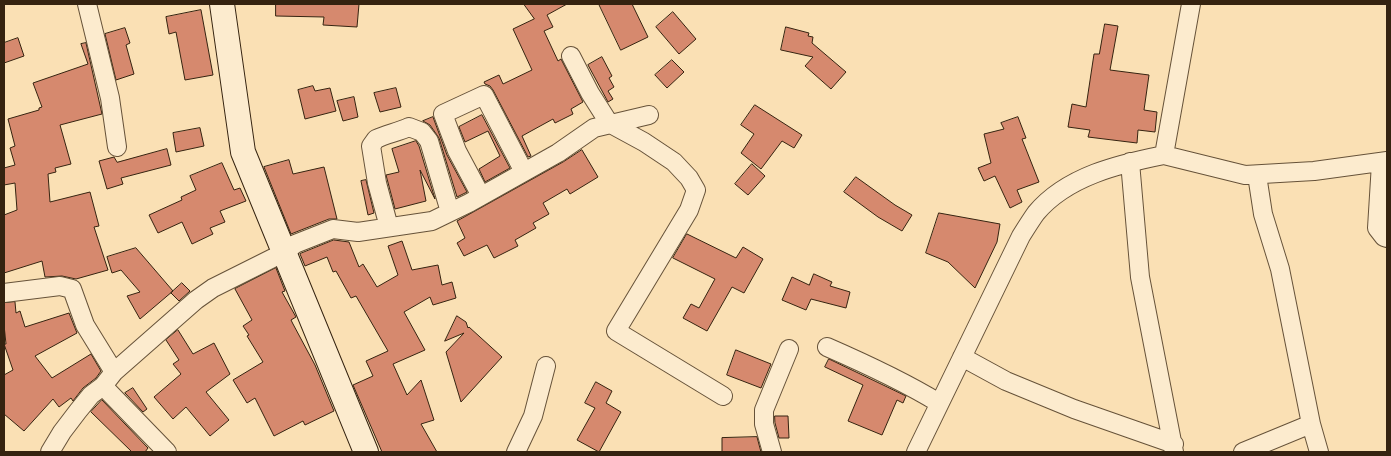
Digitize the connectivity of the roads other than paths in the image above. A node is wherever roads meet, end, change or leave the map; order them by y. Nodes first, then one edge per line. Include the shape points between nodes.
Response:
1 (87, 4) edge
2 (222, 4) edge
3 (1191, 4) edge
4 (571, 56) dead end
5 (649, 115) dead end
6 (609, 123) junction
7 (117, 147) dead end
8 (1164, 155) junction
9 (1130, 162) junction
10 (1384, 162) edge
11 (524, 172) junction
12 (1257, 175) junction
13 (481, 196) junction
14 (450, 212) junction
15 (389, 227) junction
16 (1387, 238) edge
17 (284, 252) junction
18 (4, 293) edge
19 (827, 347) dead end
20 (789, 348) dead end
21 (962, 357) junction
22 (546, 366) dead end
23 (114, 372) junction
24 (103, 386) junction
25 (723, 396) dead end
26 (939, 403) junction
27 (1312, 424) junction
28 (1174, 448) edge
29 (50, 452) edge
30 (167, 452) edge
31 (366, 452) edge
32 (516, 452) edge
33 (772, 452) edge
34 (916, 452) edge
35 (1243, 452) edge
36 (1319, 452) edge

1 - 7 street via 110,98
2 - 17 street via 243,152
3 - 8 street
4 - 6 street
5 - 6 street
6 - 11 street via 594,128
6 - 25 street via 674,162 696,190 690,210 616,331
8 - 9 street
8 - 12 street via 1245,175
9 - 21 street via 1095,173 1063,190 1037,212 1021,236
9 - 28 street via 1140,277
10 - 12 street via 1314,172
10 - 16 street via 1377,228
11 - 13 street
11 - 13 street via 484,95 443,114 457,152
12 - 27 street via 1263,214 1280,269
13 - 14 street
14 - 15 street via 432,221
14 - 15 street via 429,142 422,132 409,127 376,139 371,146
15 - 17 street via 358,232 333,230 294,244
17 - 23 street via 196,300
17 - 31 street
18 - 23 street via 60,286 72,290 85,325
19 - 26 street via 883,371
20 - 33 street via 764,410 764,424
21 - 26 street
21 - 28 street via 1006,381
22 - 32 street via 533,416
23 - 24 street
24 - 29 street via 91,395
24 - 30 street
26 - 34 street
27 - 35 street
27 - 36 street

